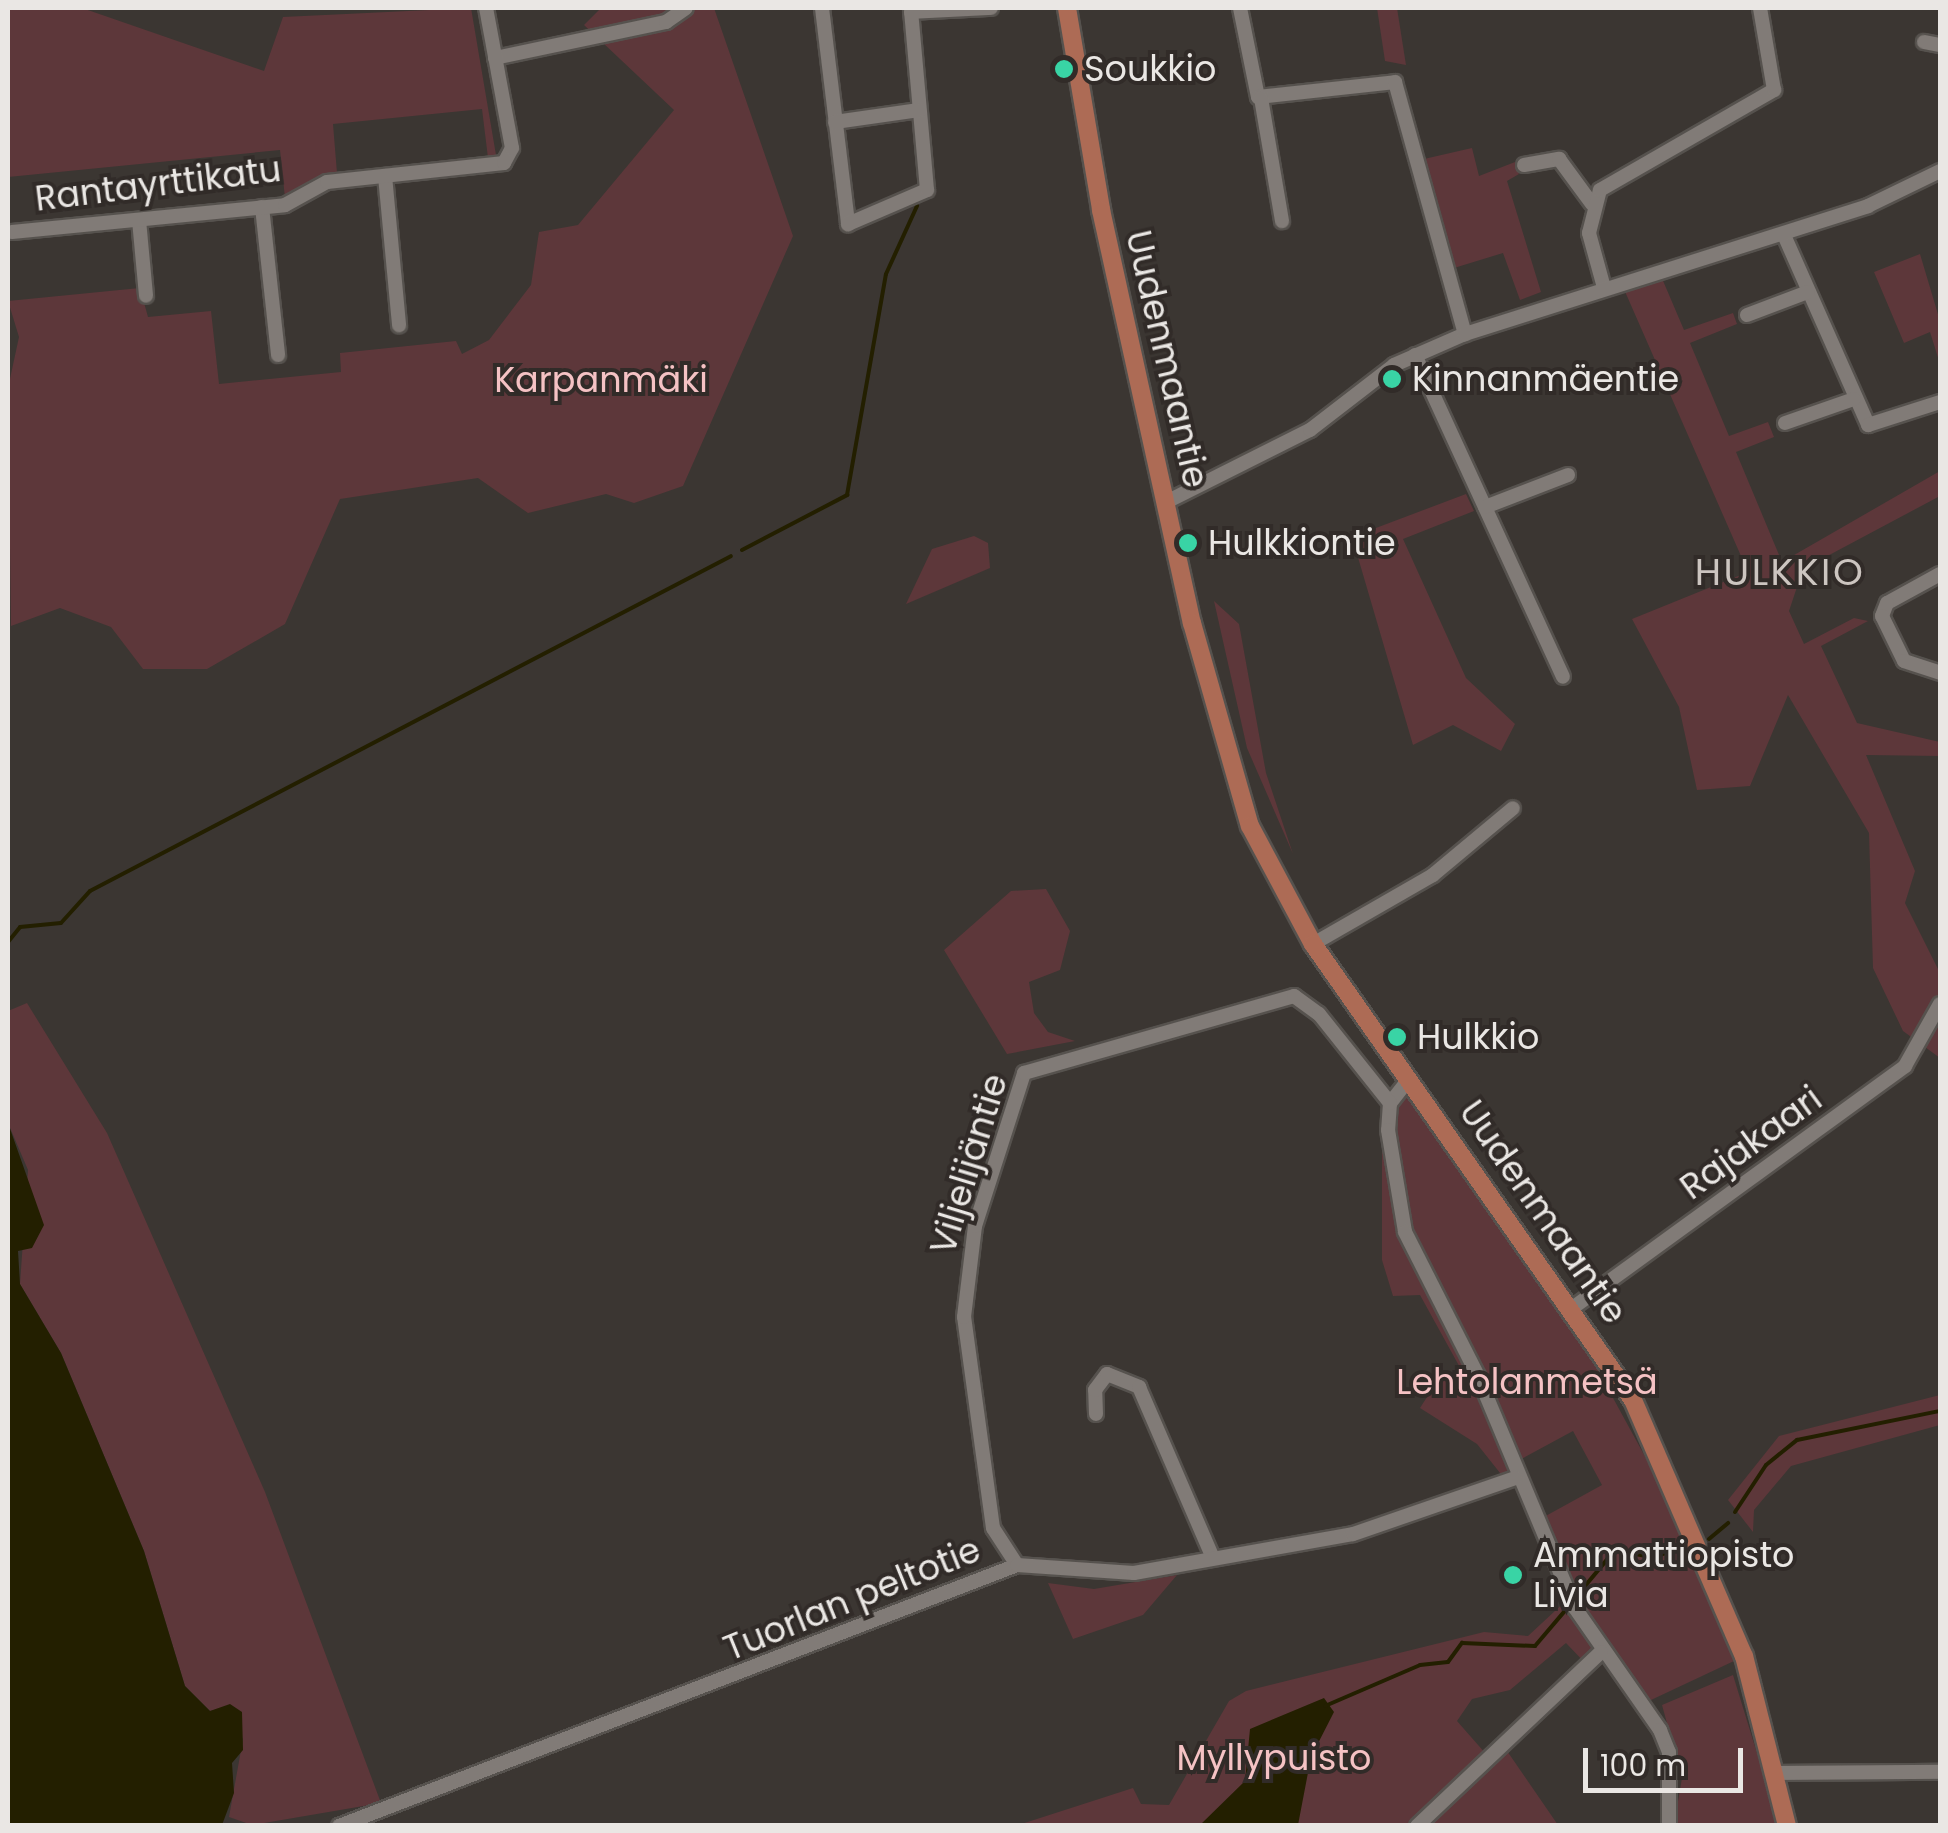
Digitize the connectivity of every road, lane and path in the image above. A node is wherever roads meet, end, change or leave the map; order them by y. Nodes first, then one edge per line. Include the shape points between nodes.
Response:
1 (486, 8) edge
2 (686, 8) edge
3 (822, 8) edge
4 (990, 8) edge
5 (1067, 8) edge
6 (1240, 8) edge
7 (1760, 8) edge
8 (909, 10) edge
9 (1924, 42) dead end
10 (1940, 45) edge
11 (495, 58) junction
12 (1261, 98) junction
13 (919, 110) junction
14 (835, 122) junction
15 (1524, 165) dead end
16 (1940, 172) edge
17 (385, 176) junction
18 (1592, 204) junction
19 (262, 207) junction
20 (139, 220) junction
21 (1282, 221) dead end
22 (12, 232) dead end
23 (1784, 235) junction
24 (1603, 284) junction
25 (1808, 292) junction
26 (146, 296) dead end
27 (1747, 315) dead end
28 (400, 326) dead end
29 (1464, 334) junction
30 (1415, 355) junction
31 (278, 356) dead end
32 (1854, 399) junction
33 (1940, 402) edge
34 (1785, 423) dead end
35 (1568, 475) dead end
36 (1166, 502) junction
37 (1485, 507) junction
38 (1940, 574) edge
39 (1940, 672) edge
40 (1564, 677) dead end
41 (1513, 808) dead end
42 (1314, 944) junction
43 (1940, 1004) edge
44 (1409, 1079) junction
45 (1390, 1103) junction
46 (1572, 1309) junction
47 (1096, 1414) dead end
48 (1516, 1478) junction
49 (1213, 1558) junction
50 (1017, 1565) junction
51 (1602, 1652) junction
52 (1940, 1772) edge
53 (1776, 1773) junction
54 (338, 1826) edge
55 (1416, 1826) edge
56 (1669, 1826) edge
57 (1787, 1826) edge

1 - 11 street, Rantayrttikatu
2 - 11 street via 666,22
3 - 14 street
4 - 8 street
5 - 36 main road, Uudenmaantie
6 - 12 street via 1251,87
7 - 18 street via 1776,74 1770,97 1607,185
8 - 13 street
9 - 10 street
11 - 17 street, Rantayrttikatu via 508,161
12 - 21 street
12 - 29 street via 1395,82
13 - 14 street
13 - 14 street via 924,196 848,224
15 - 18 street via 1559,159
16 - 23 street
17 - 19 street, Rantayrttikatu via 327,182 291,203
17 - 28 street
18 - 24 street
19 - 20 street, Rantayrttikatu
19 - 31 street
20 - 22 street, Rantayrttikatu
20 - 26 street
23 - 24 street
23 - 25 street
24 - 29 street
25 - 27 street
25 - 32 street
29 - 30 street
30 - 36 street via 1310,430
30 - 37 street
32 - 33 street via 1876,428
32 - 34 street
35 - 37 street
36 - 42 main road, Uudenmaantie via 1234,780
37 - 40 street
38 - 39 street via 1887,602 1882,616 1904,661
41 - 42 street via 1433,875
42 - 44 main road, Uudenmaantie
43 - 46 street, Rajakaari via 1906,1066
44 - 45 street
44 - 46 main road, Uudenmaantie
45 - 48 street via 1389,1160 1405,1232 1478,1376
45 - 50 street, Viljelijäntie via 1320,1014 1294,996 1024,1073 975,1226 964,1317 992,1528
46 - 53 main road, Uudenmaantie via 1650,1432 1744,1656
47 - 49 street via 1095,1390 1108,1374 1138,1387
48 - 49 street, Tuorlan peltotie via 1352,1534
48 - 51 street
49 - 50 street, Tuorlan peltotie via 1109,1576
50 - 54 street, Tuorlan peltotie
51 - 55 street
51 - 56 street via 1670,1752
52 - 53 street
53 - 57 main road, Uudenmaantie

